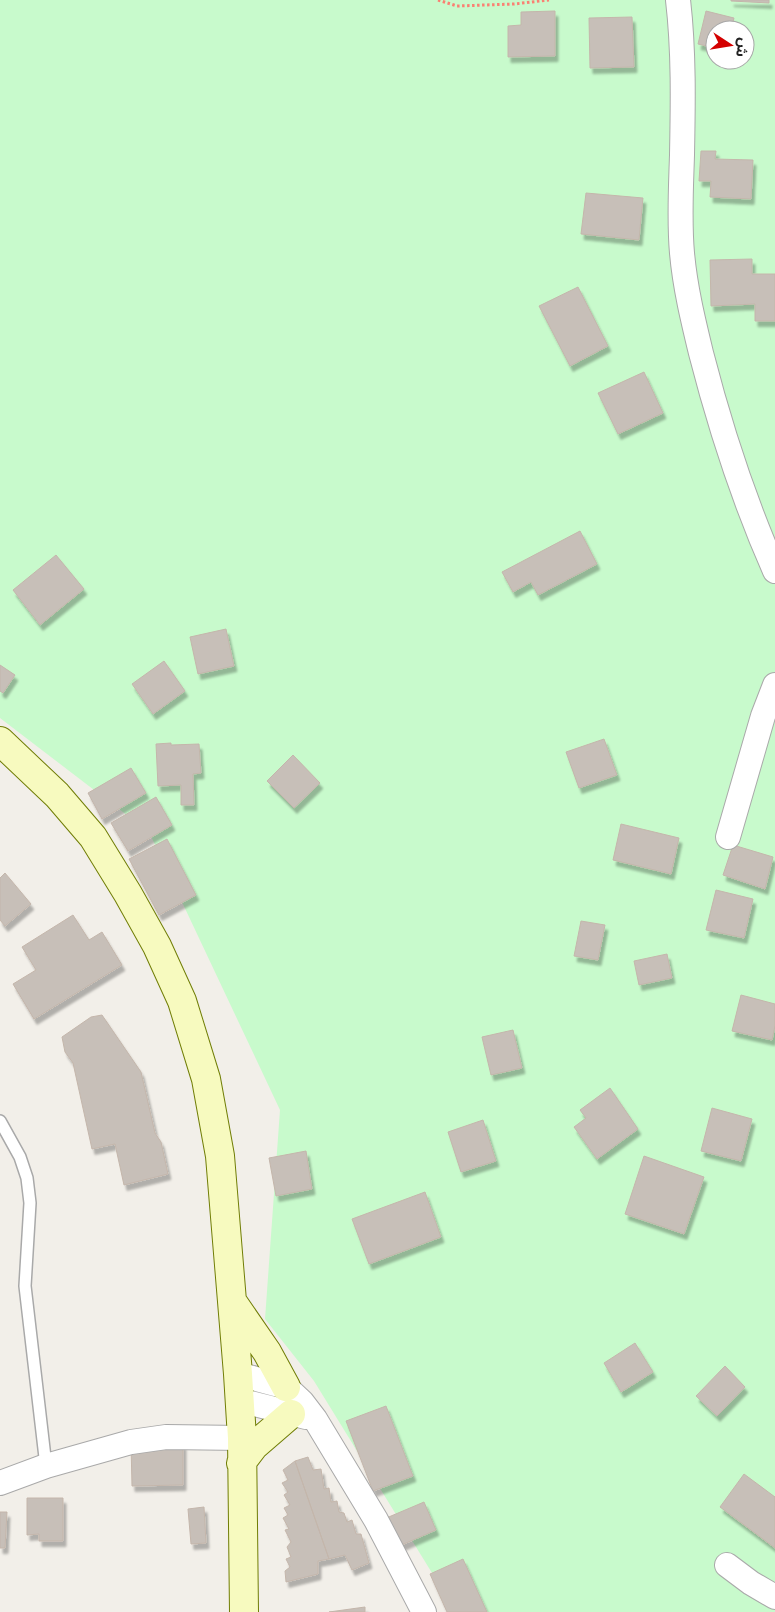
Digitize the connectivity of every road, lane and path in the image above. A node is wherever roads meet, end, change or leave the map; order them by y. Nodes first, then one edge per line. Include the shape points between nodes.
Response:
1 (438, 0) edge
2 (549, 0) edge
3 (678, 0) edge
4 (775, 571) edge
5 (775, 685) edge
6 (0, 741) edge
7 (728, 837) dead end
8 (0, 1121) edge
9 (232, 1301) junction
10 (239, 1387) junction
11 (286, 1387) junction
12 (303, 1416) junction
13 (241, 1451) junction
14 (46, 1466) junction
15 (0, 1483) edge
16 (727, 1565) dead end
17 (775, 1597) edge
18 (244, 1612) edge
19 (424, 1612) edge

1 - 2 path via 457,6
3 - 4 street via 682,89 680,207 682,254 690,305 729,450
5 - 7 street
6 - 9 street via 57,795 93,837 157,946 182,1001 206,1080 220,1156
8 - 14 lane via 20,1157 27,1178 30,1202 25,1286
9 - 10 street
9 - 11 street
10 - 11 street
10 - 12 street
10 - 13 street
11 - 12 street via 302,1402
12 - 13 street
12 - 19 street via 376,1520
13 - 14 street via 166,1437 131,1442
13 - 18 street
14 - 15 street
16 - 17 street

